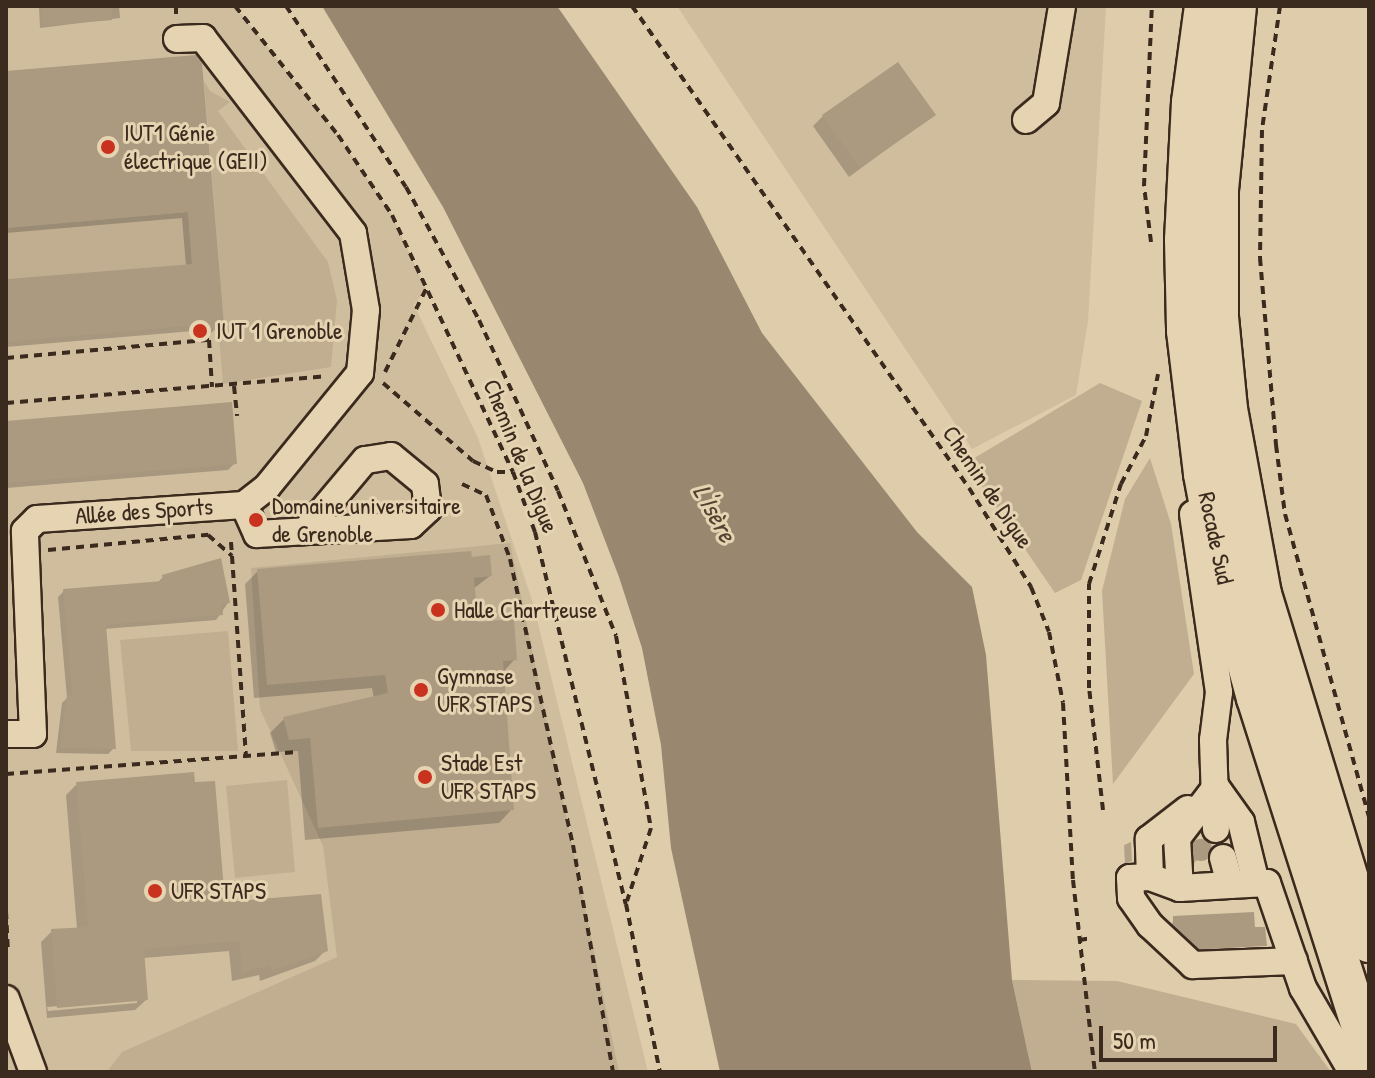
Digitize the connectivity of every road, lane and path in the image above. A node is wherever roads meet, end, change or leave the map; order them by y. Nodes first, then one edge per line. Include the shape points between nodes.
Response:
1 (235, 6) edge
2 (286, 6) edge
3 (632, 6) edge
4 (1062, 6) edge
5 (1152, 6) edge
6 (1204, 6) edge
7 (1237, 6) edge
8 (1280, 6) edge
9 (177, 39) dead end
10 (1026, 120) dead end
11 (1151, 244) dead end
12 (426, 289) junction
13 (1186, 331) junction
14 (6, 358) edge
15 (1158, 362) dead end
16 (360, 373) junction
17 (234, 386) junction
18 (212, 387) junction
19 (6, 403) edge
20 (237, 416) dead end
21 (513, 472) junction
22 (462, 484) dead end
23 (244, 505) junction
24 (307, 529) dead end
25 (27, 552) junction
26 (232, 556) junction
27 (6, 734) edge
28 (297, 752) dead end
29 (246, 755) junction
30 (6, 774) edge
31 (1216, 787) junction
32 (1103, 810) dead end
33 (1369, 817) edge
34 (1216, 829) dead end
35 (1223, 858) dead end
36 (1150, 877) junction
37 (1243, 884) junction
38 (1180, 888) junction
39 (626, 904) junction
40 (6, 911) edge
41 (1093, 938) dead end
42 (1079, 940) junction
43 (7, 941) edge
44 (1369, 943) edge
45 (8, 953) dead end
46 (1294, 961) junction
47 (6, 999) edge
48 (1369, 1052) edge
49 (33, 1072) edge
50 (613, 1072) edge
51 (660, 1072) edge
52 (1095, 1072) edge
53 (1352, 1072) edge

1 - 12 path, Chemin de la Digue via 338,135 392,215
2 - 39 path via 406,187 479,320 558,491 616,636 651,828
3 - 42 path, Chemin de Digue via 969,488 1031,587 1049,632 1063,703
4 - 10 street via 1046,103
5 - 11 path via 1144,186
6 - 13 highway, Rocade Sud via 1187,148
7 - 44 highway, Rocade Sud via 1219,190 1219,317 1228,409 1262,594
8 - 33 path via 1262,130 1260,258 1276,445 1285,514
9 - 16 street via 203,38 353,233 366,310
12 - 21 path, Chemin de la Digue
12 - 21 path via 395,360 379,379 473,461 497,472
13 - 31 street via 1189,484 1219,692 1213,740
13 - 48 highway, Rocade Sud via 1203,474 1224,580 1256,698
14 - 18 path via 209,340
15 - 32 path via 1158,391 1146,436 1121,484 1089,584 1089,688
16 - 17 path
16 - 23 street, Allée des Sports via 267,487
17 - 18 path
17 - 20 path
18 - 19 path
21 - 39 path, Chemin de la Digue via 535,532
22 - 50 path via 486,495 510,559 573,845
23 - 24 street via 257,534
23 - 25 street, Allée des Sports via 37,519 25,531
23 - 26 path via 231,535
25 - 26 path via 208,535
25 - 27 street, Allée des Sports via 33,734
26 - 29 path
28 - 29 path
29 - 30 path
31 - 34 street
31 - 36 street via 1149,839
31 - 37 street via 1241,822
31 - 38 street via 1177,838
35 - 37 street
36 - 38 street
36 - 46 street via 1130,878 1131,898 1150,925 1193,965
37 - 38 street
37 - 46 street via 1267,883
39 - 51 path, Chemin de la Digue
40 - 43 path
41 - 42 path
42 - 52 path, Chemin de Digue
43 - 45 path
46 - 53 street via 1303,988
47 - 49 street

